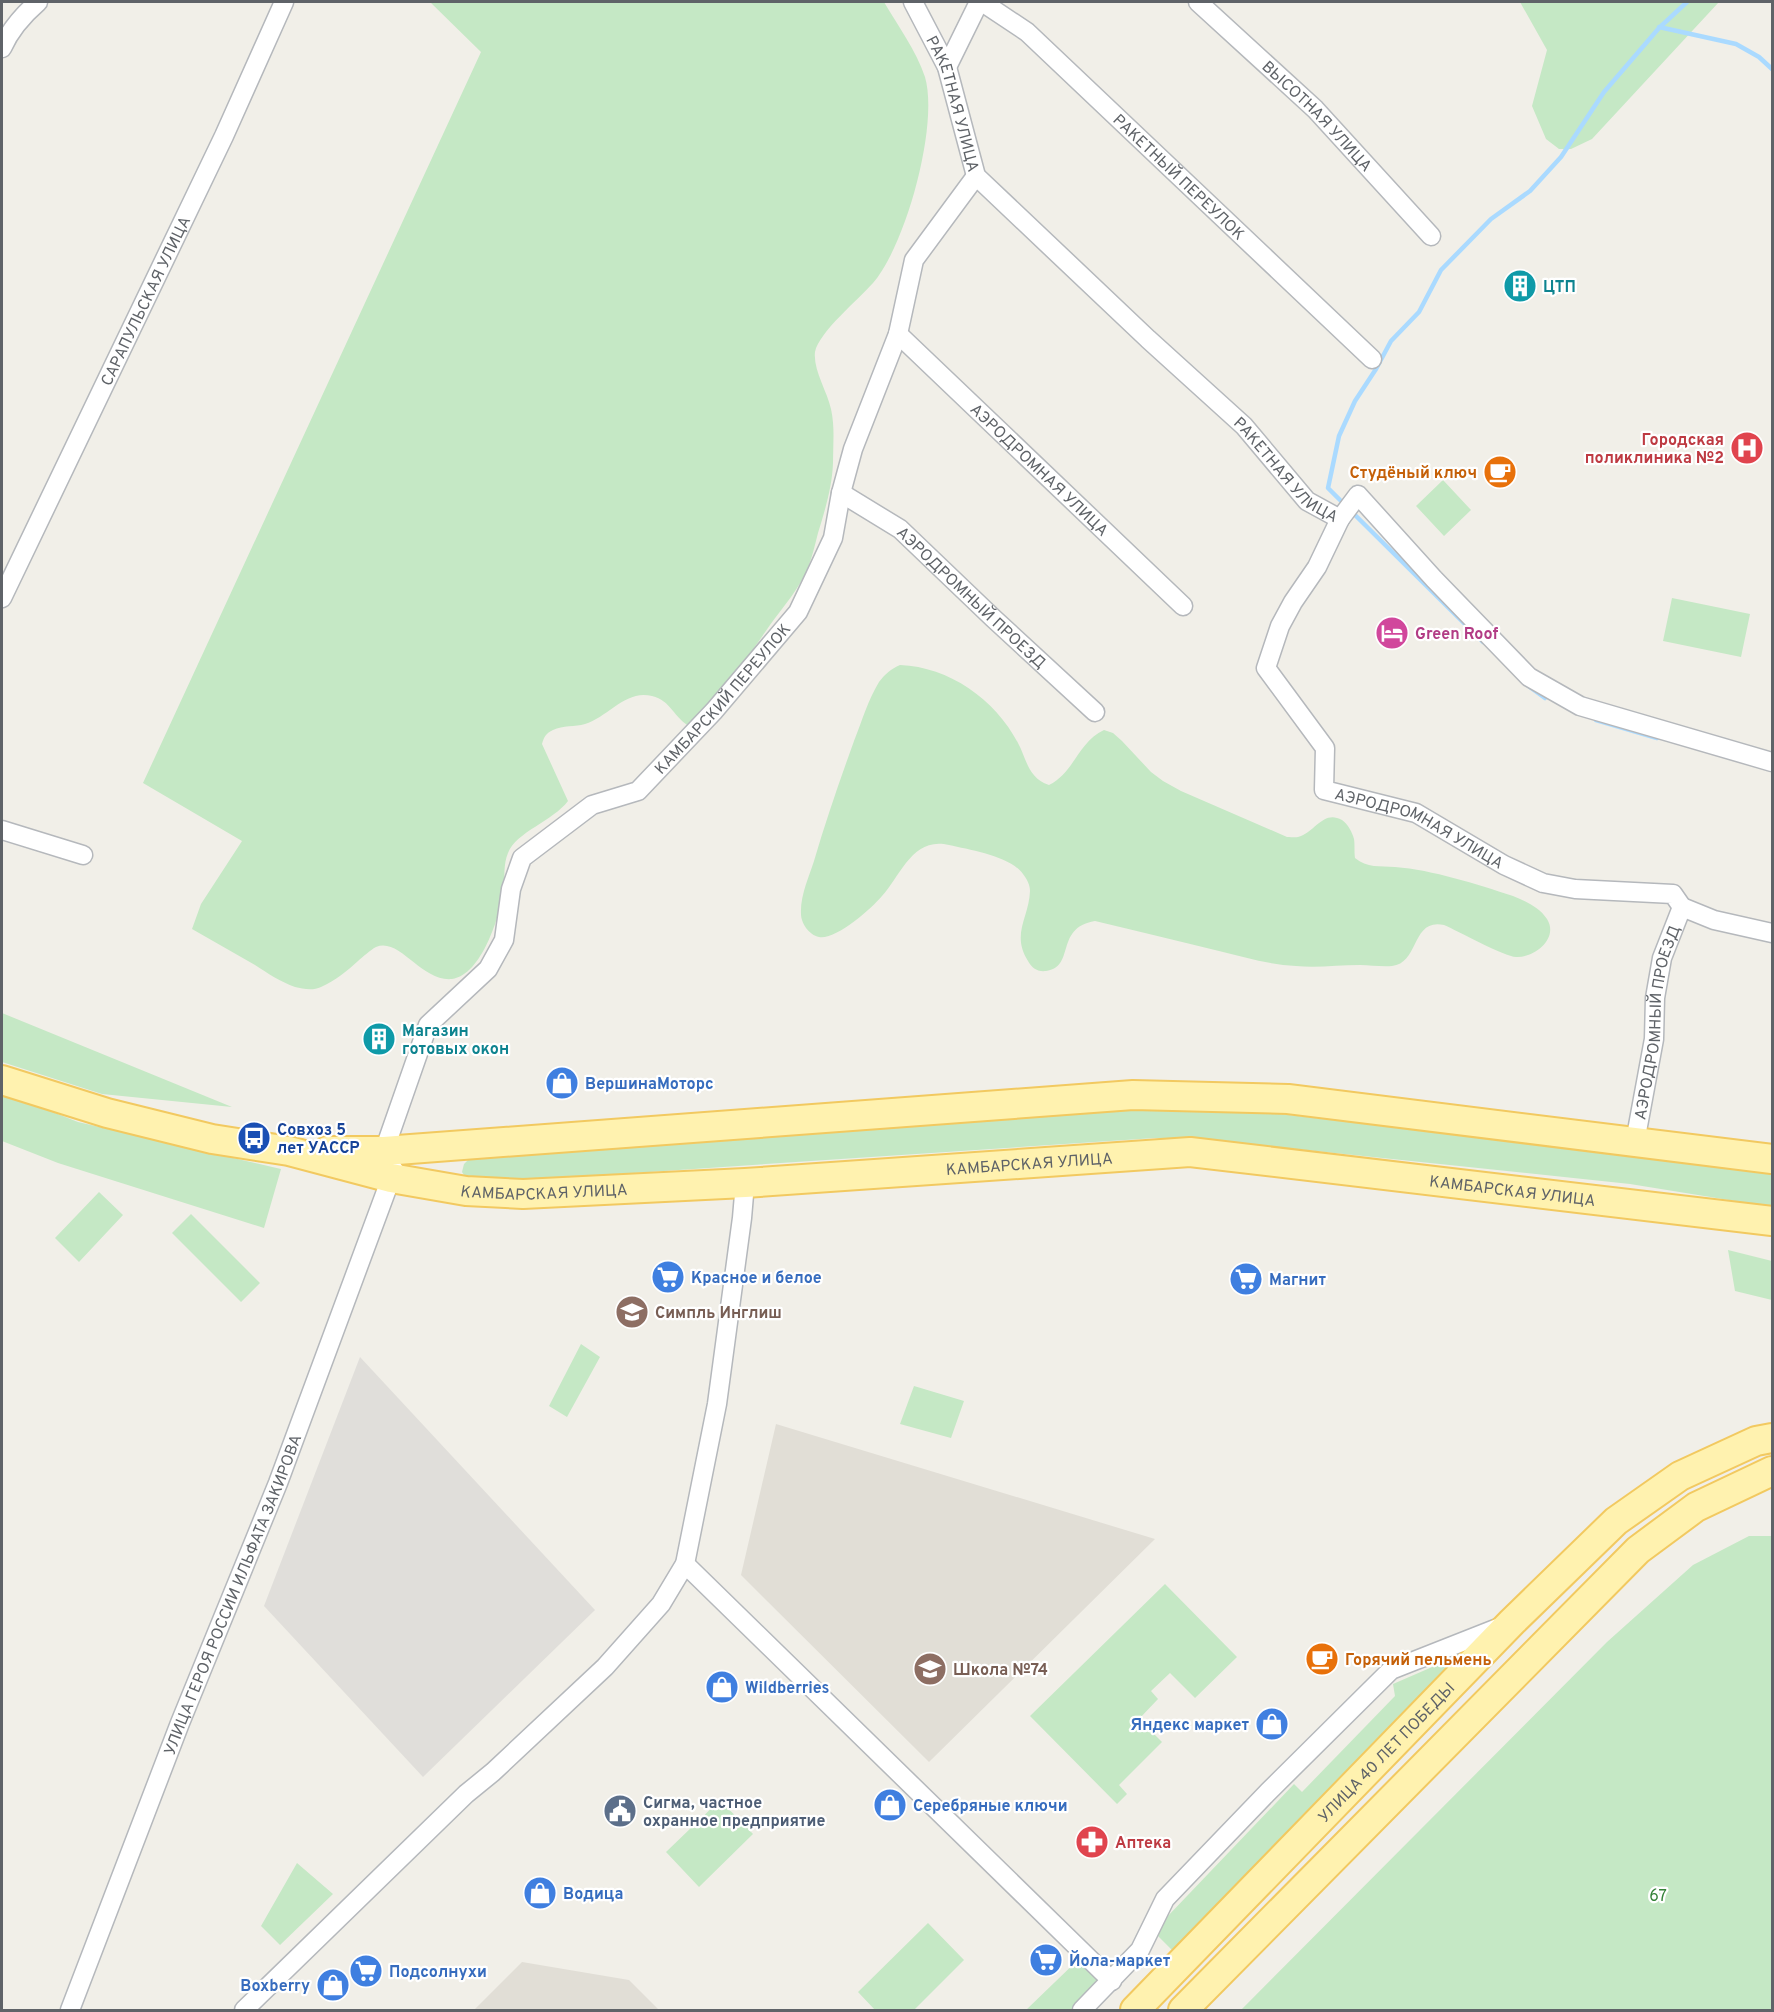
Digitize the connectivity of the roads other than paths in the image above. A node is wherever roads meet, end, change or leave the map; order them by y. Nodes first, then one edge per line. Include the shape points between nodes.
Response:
1 (38, 2) edge
2 (284, 2) edge
3 (913, 2) edge
4 (980, 2) edge
5 (1198, 2) edge
6 (2, 48) edge
7 (947, 67) junction
8 (976, 176) junction
9 (1431, 236) dead end
10 (898, 334) junction
11 (1372, 359) dead end
12 (841, 493) junction
13 (1340, 519) junction
14 (2, 598) edge
15 (1182, 606) dead end
16 (1095, 712) dead end
17 (1773, 762) edge
18 (2, 830) edge
19 (83, 855) dead end
20 (1682, 907) junction
21 (1773, 933) edge
22 (2, 1080) edge
23 (1635, 1142) junction
24 (478, 1144) junction
25 (393, 1150) junction
26 (289, 1151) junction
27 (1773, 1158) edge
28 (391, 1178) junction
29 (745, 1183) junction
30 (466, 1191) junction
31 (1773, 1221) edge
32 (1773, 1438) edge
33 (1773, 1471) edge
34 (685, 1564) junction
35 (1512, 1622) junction
36 (1112, 1981) junction
37 (70, 2010) edge
38 (244, 2010) edge
39 (1082, 2010) edge
40 (1135, 2010) edge
41 (1183, 2010) edge

1 - 6 street via 18,22
2 - 14 street, САРАПУЛЬСКАЯ УЛИЦА via 224,136
3 - 7 street, РАКЕТНАЯ УЛИЦА
4 - 7 street
4 - 11 street, РАКЕТНЫЙ ПЕРЕУЛОК via 1035,40
5 - 9 street, ВЫСОТНАЯ УЛИЦА via 1315,109
7 - 8 street, РАКЕТНАЯ УЛИЦА
8 - 10 street, КАМБАРСКИЙ ПЕРЕУЛОК via 914,260
8 - 13 street, РАКЕТНАЯ УЛИЦА via 1244,426 1307,501
10 - 12 street, КАМБАРСКИЙ ПЕРЕУЛОК via 853,449
10 - 15 street, АЭРОДРОМНАЯ УЛИЦА
12 - 16 street, АЭРОДРОМНЫЙ ПРОЕЗД via 900,529
12 - 25 street, КАМБАРСКИЙ ПЕРЕУЛОК via 833,538 798,612 714,711 638,791 592,805 522,858 511,889 504,940 488,969 428,1025
13 - 17 street, РАКЕТНАЯ УЛИЦА via 1358,495 1528,677 1580,706
13 - 20 street, АЭРОДРОМНАЯ УЛИЦА via 1317,567 1280,626 1266,668 1325,748 1324,790 1416,813 1504,865 1543,883 1575,889 1673,894
18 - 19 street
20 - 21 street, АЭРОДРОМНАЯ УЛИЦА via 1714,920
20 - 23 street, АЭРОДРОМНЫЙ ПРОЕЗД via 1662,958 1655,998 1654,1039
22 - 26 main road, КАМБАРСКАЯ УЛИЦА via 107,1113 212,1139
23 - 24 main road, КАМБАРСКАЯ УЛИЦА via 1288,1099 1134,1095
23 - 27 main road, КАМБАРСКАЯ УЛИЦА
24 - 25 main road, КАМБАРСКАЯ УЛИЦА
24 - 30 main road via 460,1159 454,1175
25 - 26 main road, КАМБАРСКАЯ УЛИЦА
25 - 28 street, КАМБАРСКИЙ ПЕРЕУЛОК
26 - 28 main road, КАМБАРСКАЯ УЛИЦА
28 - 30 main road, КАМБАРСКАЯ УЛИЦА
28 - 37 street, УЛИЦА ГЕРОЯ РОССИИ ИЛЬФАТА ЗАКИРОВА via 275,1491 180,1723
29 - 30 main road, КАМБАРСКАЯ УЛИЦА via 523,1194
29 - 31 main road, КАМБАРСКАЯ УЛИЦА via 1190,1152
29 - 34 street via 717,1404
32 - 35 main road, УЛИЦА 40 ЛЕТ ПОБЕДЫ via 1756,1441 1680,1476 1616,1521
33 - 41 main road via 1696,1507 1638,1550
34 - 36 street
34 - 38 street via 661,1604 605,1667 466,1794
35 - 36 street via 1391,1670 1165,1899 1140,1950
35 - 40 main road, УЛИЦА 40 ЛЕТ ПОБЕДЫ
36 - 39 street

